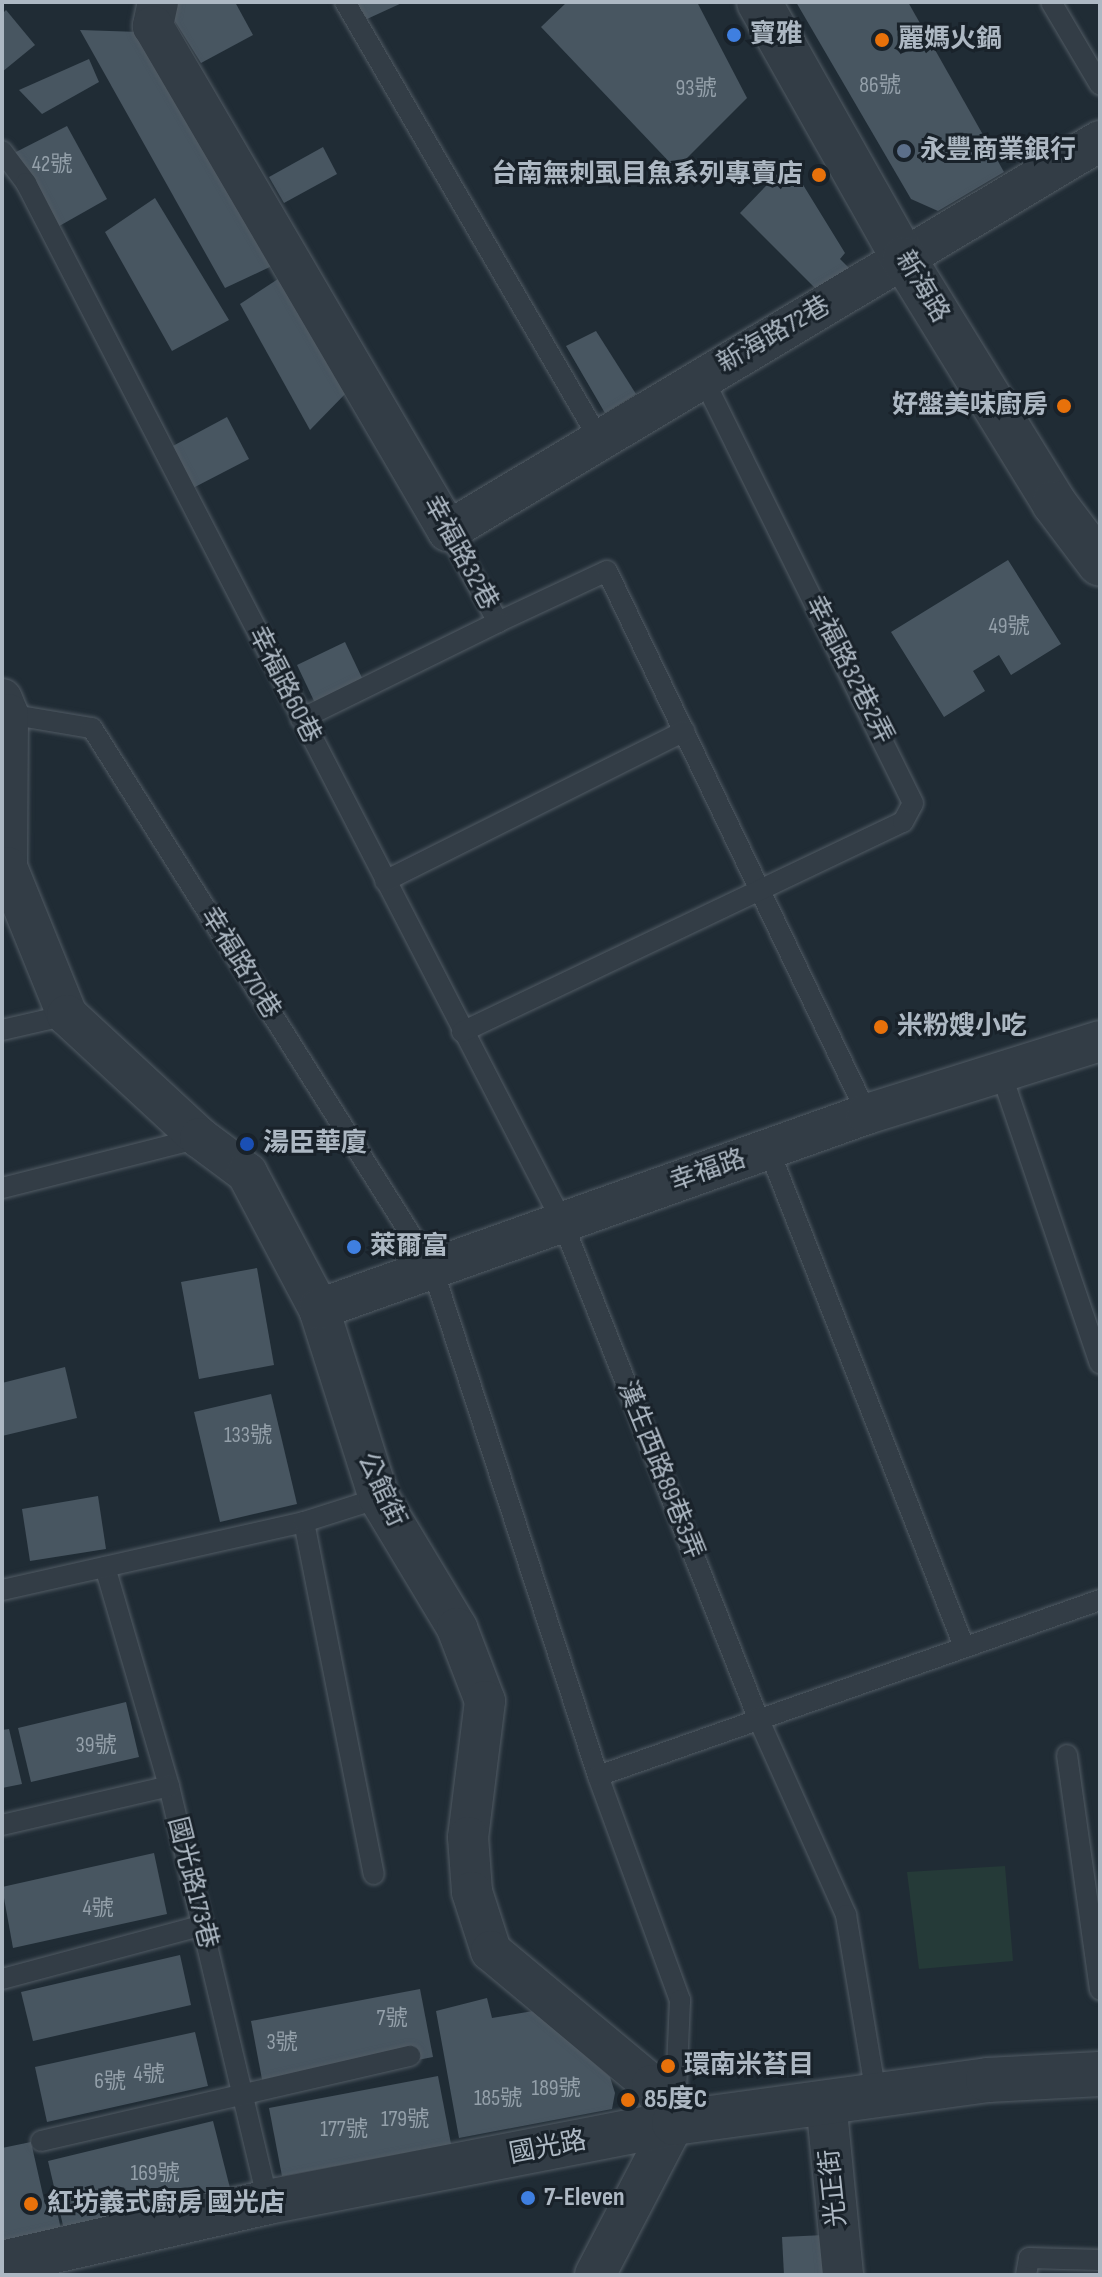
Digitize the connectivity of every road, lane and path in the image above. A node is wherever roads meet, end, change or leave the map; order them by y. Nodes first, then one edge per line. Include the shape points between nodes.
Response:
1 (345, 2) edge
2 (759, 2) edge
3 (1051, 2) edge
4 (156, 14) edge
5 (1100, 85) edge
6 (1100, 141) edge
7 (2, 151) edge
8 (904, 259) junction
9 (702, 377) junction
10 (599, 439) junction
11 (448, 531) junction
12 (1100, 564) edge
13 (498, 622) junction
14 (5, 707) edge
15 (301, 719) junction
16 (684, 731) junction
17 (4, 867) edge
18 (385, 881) junction
19 (761, 893) junction
20 (67, 1015) junction
21 (2, 1030) edge
22 (462, 1032) junction
23 (1100, 1041) edge
24 (1000, 1070) junction
25 (867, 1114) junction
26 (200, 1138) junction
27 (769, 1150) junction
28 (2, 1188) edge
29 (562, 1221) junction
30 (433, 1270) junction
31 (319, 1309) junction
32 (1100, 1363) edge
33 (379, 1498) junction
34 (304, 1522) junction
35 (105, 1567) junction
36 (2, 1590) edge
37 (1100, 1600) edge
38 (963, 1644) junction
39 (758, 1718) junction
40 (1067, 1755) dead end
41 (598, 1776) junction
42 (169, 1786) junction
43 (2, 1825) edge
44 (374, 1874) dead end
45 (203, 1925) junction
46 (2, 1979) edge
47 (1100, 1990) edge
48 (410, 2056) dead end
49 (1100, 2074) edge
50 (876, 2094) junction
51 (243, 2098) junction
52 (826, 2101) junction
53 (674, 2123) junction
54 (41, 2141) dead end
55 (268, 2202) junction
56 (1100, 2260) edge
57 (2, 2263) edge
58 (595, 2275) edge
59 (843, 2275) edge
60 (1026, 2275) edge

1 - 10 lane
2 - 8 street, 新海路
3 - 5 lane
4 - 11 street, 幸福路32巷
6 - 8 street, 新海路72巷
7 - 15 lane, 幸福路60巷 via 26,183
8 - 9 street, 新海路72巷
8 - 12 street, 新海路 via 1054,503
9 - 10 street, 新海路72巷
9 - 19 lane, 幸福路32巷2弄 via 913,803 903,822
10 - 11 street, 新海路72巷
11 - 13 lane, 幸福路32巷
13 - 15 lane
13 - 16 lane, 幸福路32巷 via 607,571
14 - 17 street, 公館街
14 - 30 lane, 幸福路70巷 via 92,728
15 - 18 lane, 幸福路60巷
16 - 18 lane
16 - 19 lane, 幸福路32巷
17 - 20 street, 公館街
18 - 22 lane, 幸福路60巷
19 - 22 lane
19 - 25 lane, 幸福路32巷
20 - 21 lane
20 - 26 street, 公館街
22 - 29 lane, 幸福路60巷
23 - 24 street, 幸福路
24 - 25 street, 幸福路
24 - 32 lane
25 - 27 street, 幸福路
26 - 28 lane
26 - 31 street, 公館街 via 247,1173
27 - 29 street, 幸福路
27 - 38 lane
29 - 30 street, 幸福路
29 - 39 lane, 漢生西路89巷3弄
30 - 31 street, 幸福路
30 - 41 lane, 幸福路70巷
31 - 33 street, 公館街
33 - 34 lane
33 - 53 street, 公館街 via 457,1628 485,1701 468,1837 472,1892 491,1951 652,2085
34 - 35 lane
34 - 44 lane
35 - 36 lane
35 - 42 lane, 國光路173巷
37 - 38 lane
38 - 39 lane
39 - 41 lane
39 - 50 lane, 漢生西路89巷3弄 via 846,1915
40 - 47 lane
41 - 53 lane, 幸福路70巷 via 680,2000
42 - 43 lane
42 - 45 lane, 國光路173巷
45 - 46 lane
45 - 51 lane, 國光路173巷
48 - 51 lane
49 - 50 street, 國光路
50 - 52 street, 國光路
51 - 54 lane
51 - 55 lane, 國光路173巷
52 - 53 street, 國光路
52 - 59 street, 光正街
53 - 55 street, 國光路
53 - 58 street
55 - 57 street, 國光路
56 - 60 lane via 1029,2258

